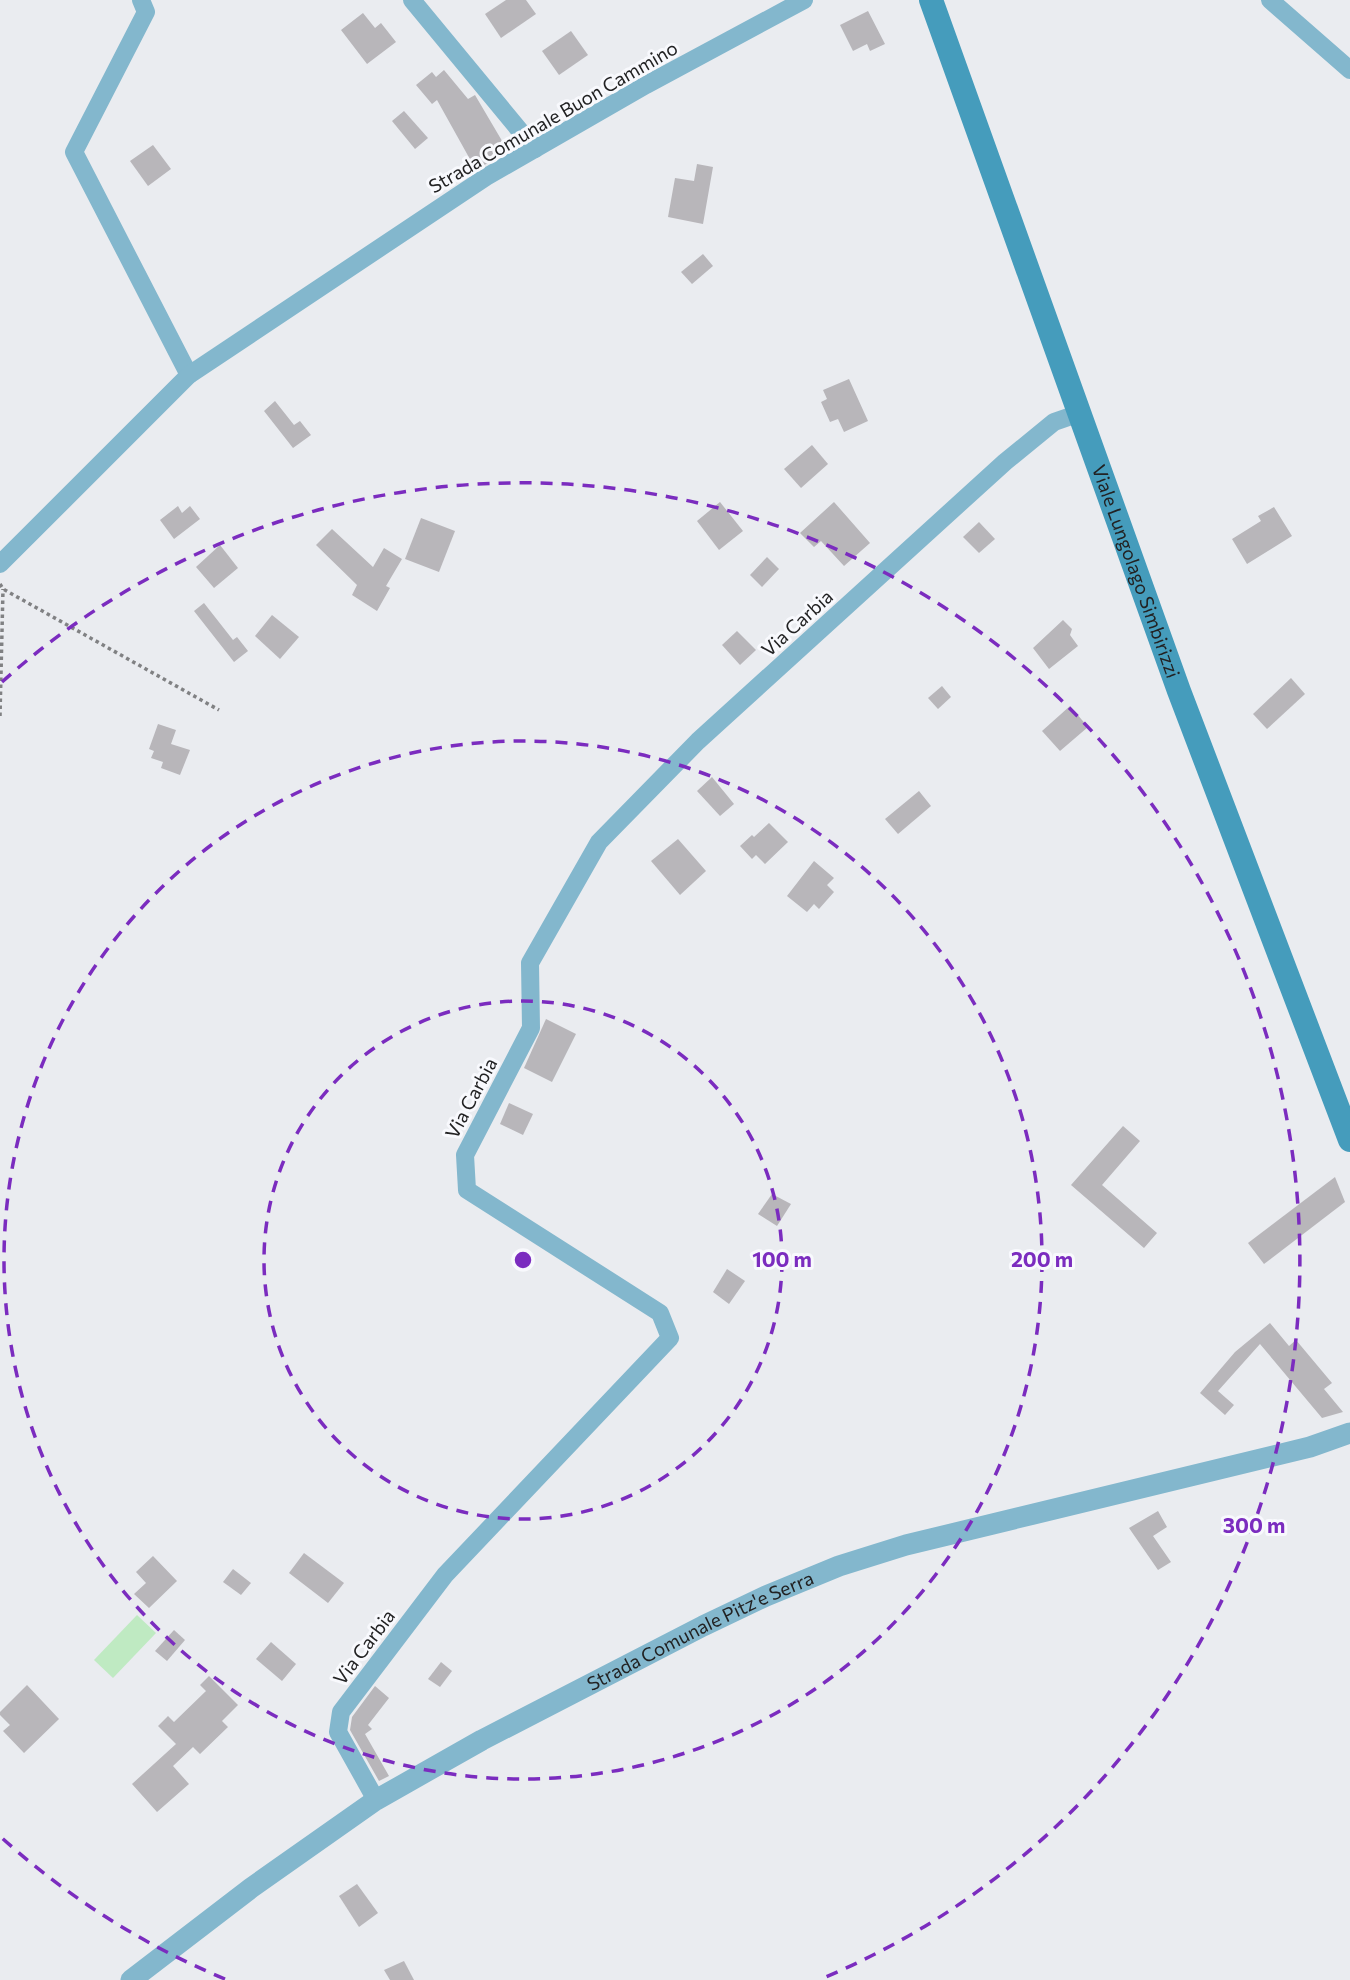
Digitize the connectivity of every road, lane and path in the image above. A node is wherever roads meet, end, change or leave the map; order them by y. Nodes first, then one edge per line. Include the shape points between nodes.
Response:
1 (141, 0) edge
2 (412, 0) edge
3 (804, 0) edge
4 (931, 0) edge
5 (1270, 0) edge
6 (1350, 70) edge
7 (535, 149) junction
8 (189, 375) junction
9 (1080, 413) junction
10 (0, 564) edge
11 (2, 587) edge
12 (219, 710) dead end
13 (0, 716) edge
14 (1350, 1140) edge
15 (1347, 1432) edge
16 (376, 1800) junction
17 (131, 1980) edge

1 - 8 street via 146,12 74,152
2 - 7 street
3 - 7 street, Strada Comunale Buon Cammino
4 - 9 main road, Viale Lungolago Simbirizzi
5 - 6 street
7 - 8 street, Strada Comunale Buon Cammino via 475,184
8 - 10 street, Strada Comunale Buon Cammino
9 - 14 main road, Viale Lungolago Simbirizzi via 1232,834
9 - 16 street, Via Carbia via 1054,422 1005,462 698,741 599,842 530,963 531,1028 465,1155 467,1190 660,1312 670,1338 445,1575 341,1712 338,1732
11 - 12 path
11 - 13 path
15 - 16 street, Strada Comunale Pitz'e Serra via 1310,1447 971,1529 839,1566 703,1626
16 - 17 street, Strada Comunale Pitz'e Serra

